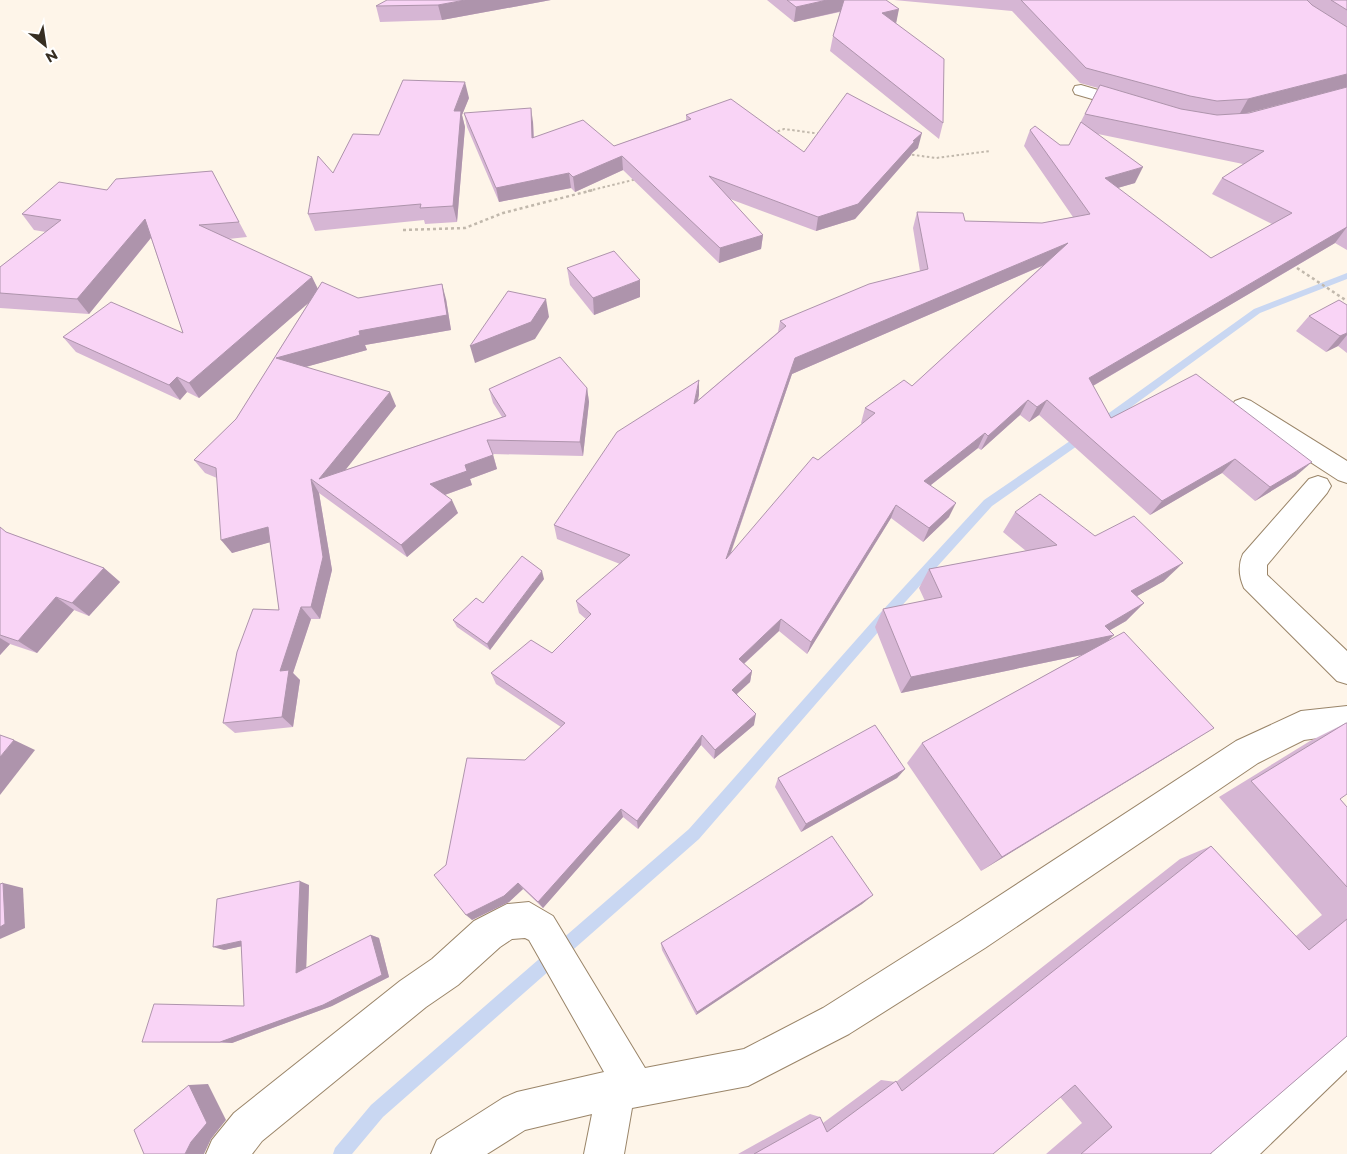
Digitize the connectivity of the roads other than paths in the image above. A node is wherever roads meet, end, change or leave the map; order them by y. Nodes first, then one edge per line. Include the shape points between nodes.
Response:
1 (1081, 90) dead end
2 (1145, 110) edge
3 (1243, 407) edge
4 (1347, 473) edge
5 (1318, 486) dead end
6 (1347, 671) edge
7 (1347, 720) edge
8 (1347, 1044) edge
9 (626, 1089) junction
10 (226, 1154) edge
11 (451, 1154) edge
12 (604, 1154) edge
13 (1231, 1154) edge

1 - 2 street
3 - 4 street
5 - 6 street via 1254,562 1254,580
7 - 9 street via 1301,726 1247,752 956,946 836,1021 748,1068
8 - 13 street
9 - 10 street via 541,928 529,920 508,922 487,934 445,972 248,1127
9 - 11 street via 517,1112
9 - 12 street

